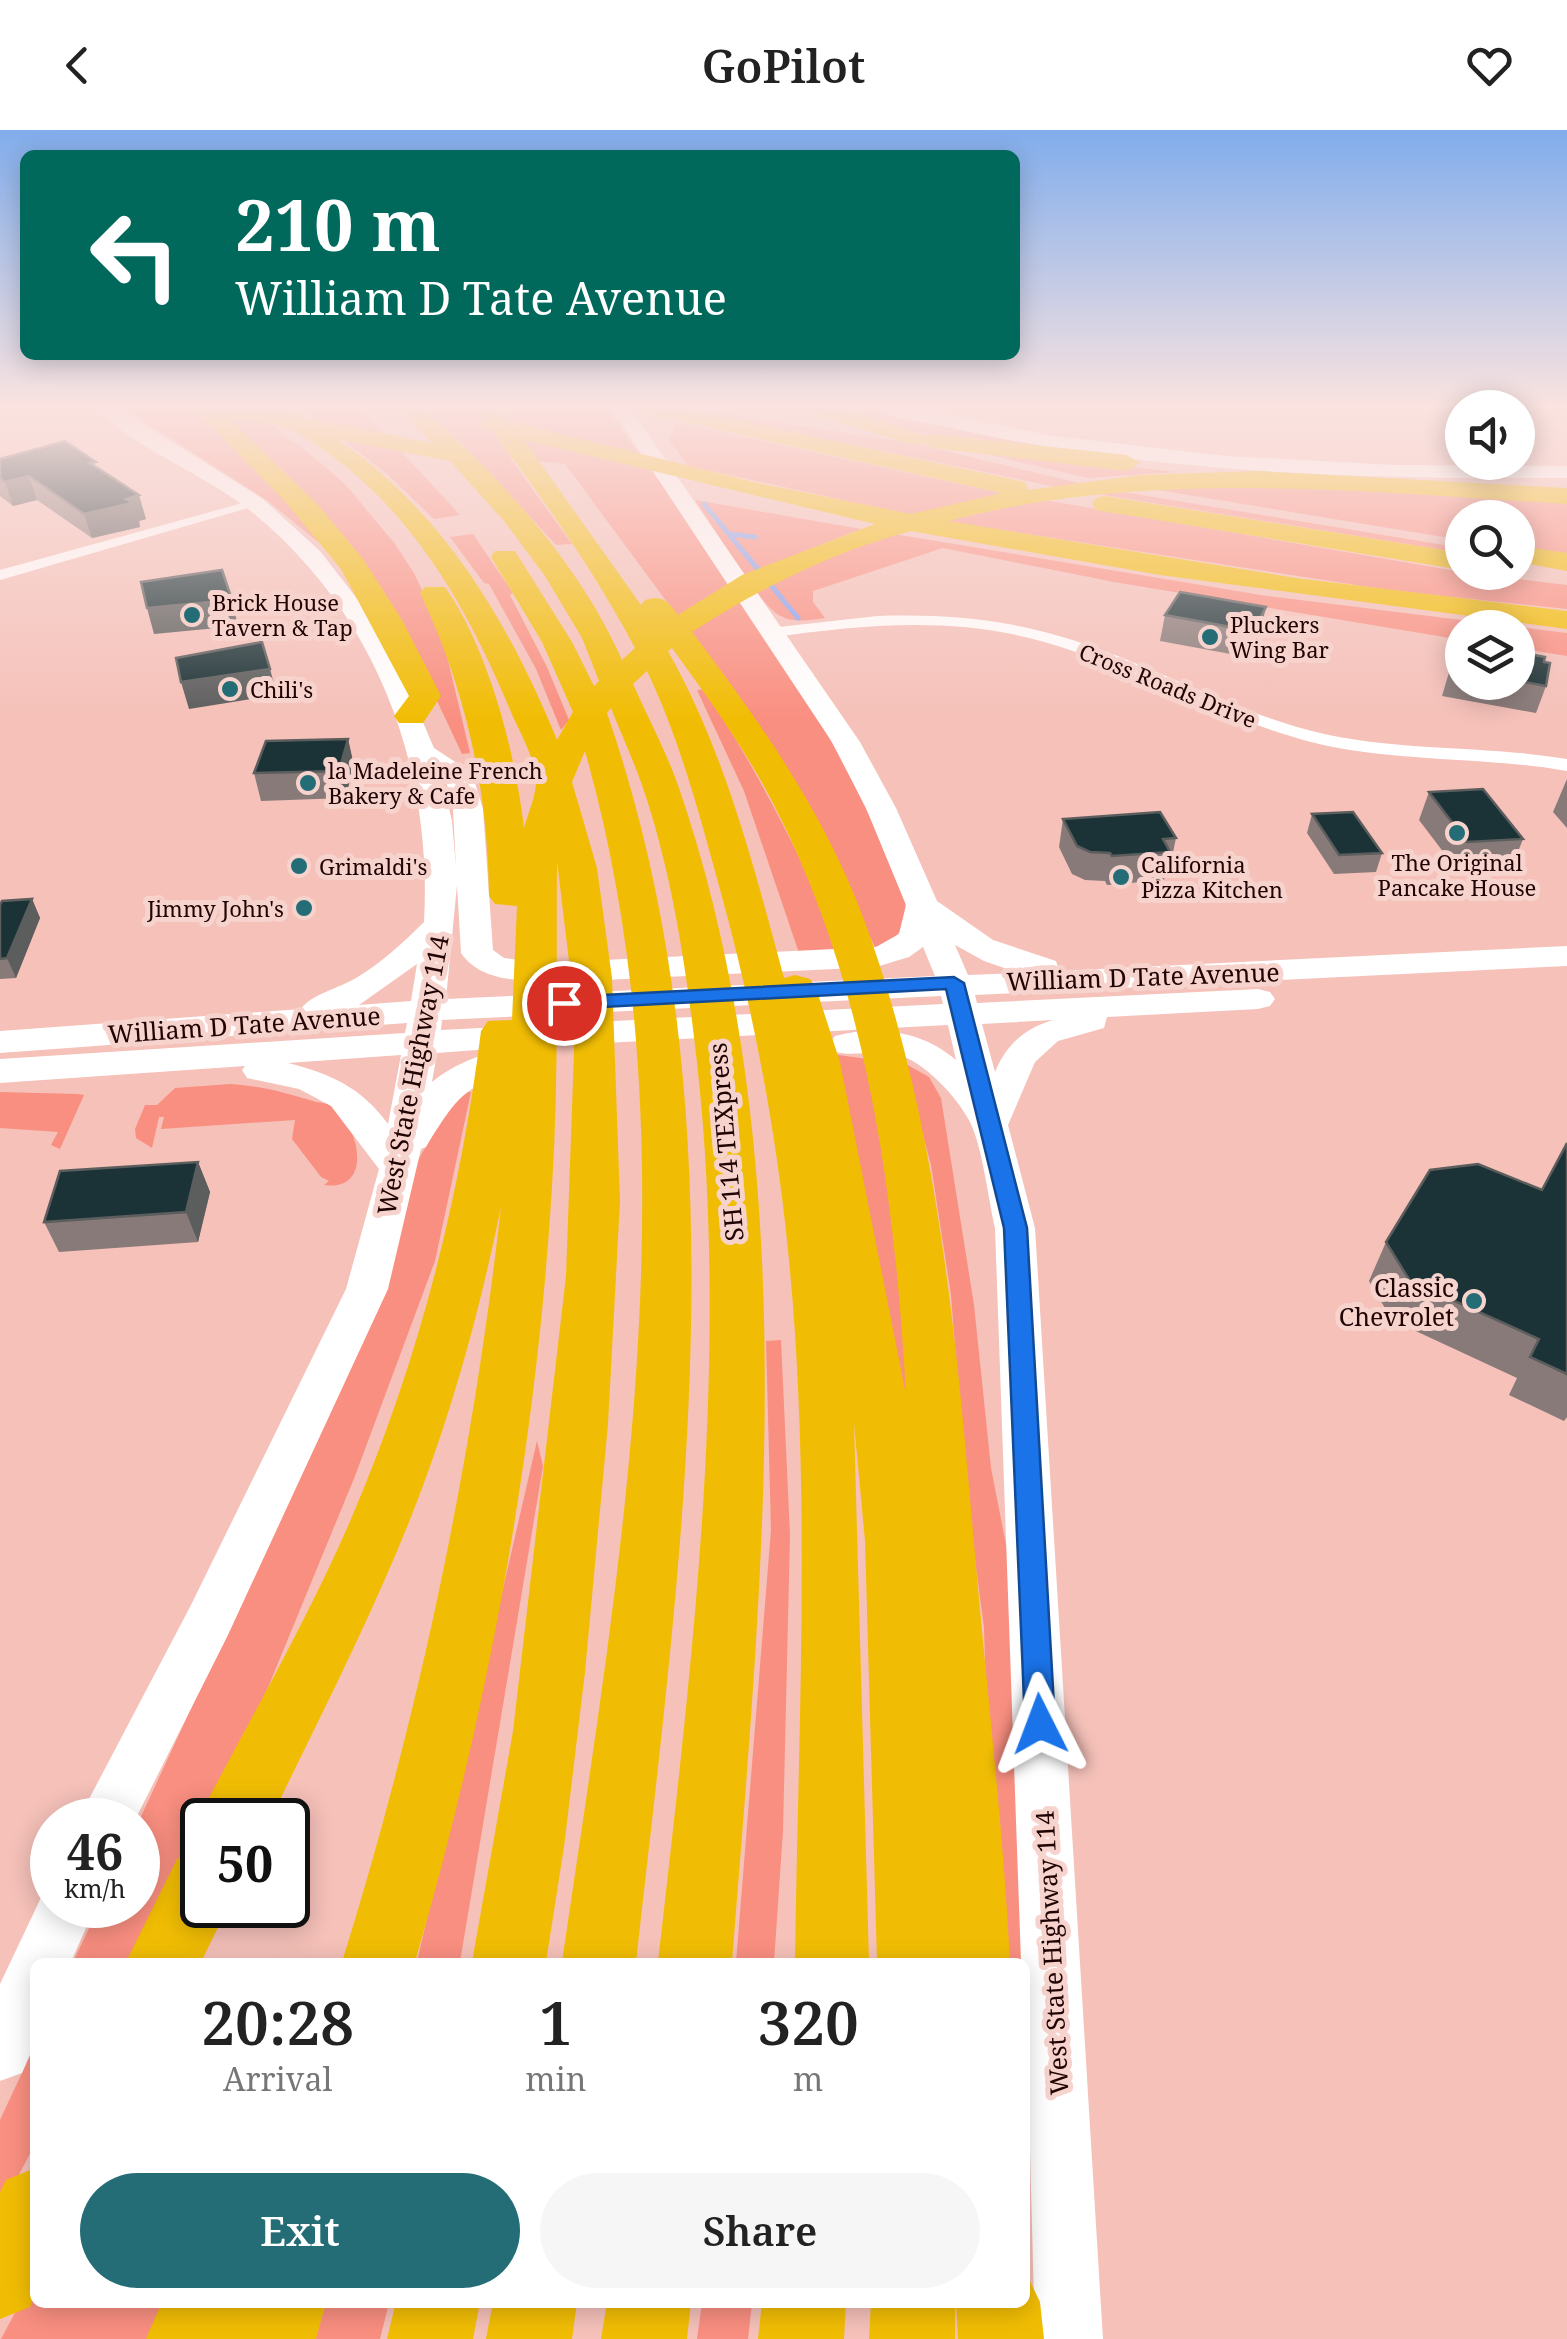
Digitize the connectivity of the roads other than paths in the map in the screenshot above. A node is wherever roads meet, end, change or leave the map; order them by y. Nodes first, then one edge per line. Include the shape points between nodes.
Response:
1 (229, 511) edge
2 (262, 511) edge
3 (309, 511) edge
4 (379, 511) edge
5 (405, 511) edge
6 (472, 511) edge
7 (509, 511) edge
8 (562, 511) edge
9 (591, 511) edge
10 (689, 511) edge
11 (828, 511) edge
12 (954, 511) edge
13 (1148, 511) edge
14 (1252, 511) edge
15 (1445, 542) edge
16 (1535, 557) edge
17 (1445, 559) edge
18 (1567, 562) edge
19 (1535, 572) edge
20 (0, 576) edge
21 (1567, 577) edge
22 (1567, 620) edge
23 (770, 633) junction
24 (411, 716) junction
25 (421, 752) junction
26 (1567, 764) edge
27 (713, 799) junction
28 (922, 903) junction
29 (440, 924) junction
30 (1567, 956) edge
31 (1512, 959) junction
32 (1106, 976) junction
33 (1567, 983) edge
34 (1365, 993) junction
35 (957, 998) junction
36 (591, 1000) junction
37 (889, 1001) junction
38 (1147, 1004) junction
39 (268, 1023) junction
40 (424, 1026) junction
41 (492, 1036) junction
42 (0, 1042) edge
43 (196, 1060) junction
44 (0, 1072) edge
45 (991, 1123) junction
46 (398, 1168) junction
47 (117, 1798) edge
48 (245, 1798) edge
49 (180, 1927) edge
50 (57, 1928) edge
51 (43, 1958) edge
52 (164, 1958) edge
53 (347, 1958) edge
54 (380, 1958) edge
55 (510, 1958) edge
56 (599, 1958) edge
57 (696, 1958) edge
58 (832, 1958) edge
59 (914, 1958) edge
60 (974, 1958) edge
61 (30, 1986) edge
62 (0, 2051) edge
63 (30, 2219) edge
64 (0, 2277) edge
65 (203, 2308) edge
66 (282, 2308) edge
67 (437, 2308) edge
68 (535, 2308) edge
69 (647, 2308) edge
70 (804, 2308) edge
71 (913, 2308) edge
72 (998, 2308) edge
73 (189, 2339) edge
74 (273, 2339) edge
75 (430, 2339) edge
76 (529, 2339) edge
77 (644, 2339) edge
78 (801, 2339) edge
79 (912, 2339) edge
80 (1001, 2339) edge
81 (1069, 2339) edge

1 - 20 street
2 - 24 main road, West State Highway 114 via 348,598 374,636
3 - 24 highway via 343,551 396,637 425,696
4 - 48 highway via 415,554 446,614 497,767 509,846 510,954 497,1095 476,1218 397,1478
5 - 36 highway via 442,552 528,710 583,901
6 - 56 highway via 530,594 590,714 644,924 668,1205 663,1382 634,1689
7 - 57 highway, SH 114 TEXpress via 596,636 656,770 698,925 726,1102 736,1379 721,1688
8 - 27 highway via 639,624 679,703
9 - 60 highway via 736,712 793,806 842,914 889,1066 930,1342
10 - 23 main road, West State Highway 114
11 - 22 highway via 1170,575 1220,575
12 - 54 highway via 871,532 752,580 670,633 598,702 559,766 539,840 528,1184 512,1356 463,1636
13 - 17 highway
14 - 15 highway
16 - 18 highway
19 - 21 highway
23 - 26 street, Cross Roads Drive via 852,622 996,626 1054,640 1221,709 1324,740
23 - 28 main road, West State Highway 114 via 846,742
24 - 25 main road, West State Highway 114
25 - 29 main road, West State Highway 114 via 437,821
25 - 37 main road via 458,773 471,839 477,952 495,968
27 - 58 highway via 759,953 808,1223 824,1378
27 - 59 highway via 742,819 818,1062 876,1363 895,1541
28 - 32 main road via 965,941 1018,964
28 - 35 main road, West State Highway 114
28 - 37 main road via 921,928 906,948
29 - 39 main road via 414,953 361,990
29 - 40 main road, West State Highway 114
30 - 31 main road, William D Tate Avenue
31 - 32 main road, William D Tate Avenue
31 - 34 main road via 1488,971 1377,979
32 - 35 main road, William D Tate Avenue
33 - 34 main road, William D Tate Avenue
34 - 38 main road, William D Tate Avenue
35 - 37 main road, William D Tate Avenue
35 - 38 main road, William D Tate Avenue
35 - 45 main road, West State Highway 114
36 - 53 highway via 570,1062 558,1216 496,1505 402,1812
36 - 55 highway via 596,1147 584,1390
37 - 41 main road, William D Tate Avenue
37 - 41 main road via 544,1056
37 - 45 main road
38 - 45 main road via 1046,1032 1020,1057
39 - 40 main road, William D Tate Avenue
39 - 42 main road, William D Tate Avenue
40 - 41 main road, William D Tate Avenue
40 - 43 main road, William D Tate Avenue
40 - 46 main road, West State Highway 114
41 - 46 main road via 432,1100
43 - 44 main road, William D Tate Avenue
43 - 46 main road via 335,1088 355,1104
45 - 81 main road, West State Highway 114 via 1015,1228
46 - 47 main road, West State Highway 114 via 368,1288
49 - 52 highway
50 - 51 main road
61 - 62 main road
63 - 64 highway
65 - 73 highway
66 - 74 highway
67 - 75 highway
68 - 76 highway
69 - 77 highway
70 - 78 highway
71 - 79 highway
72 - 80 highway

